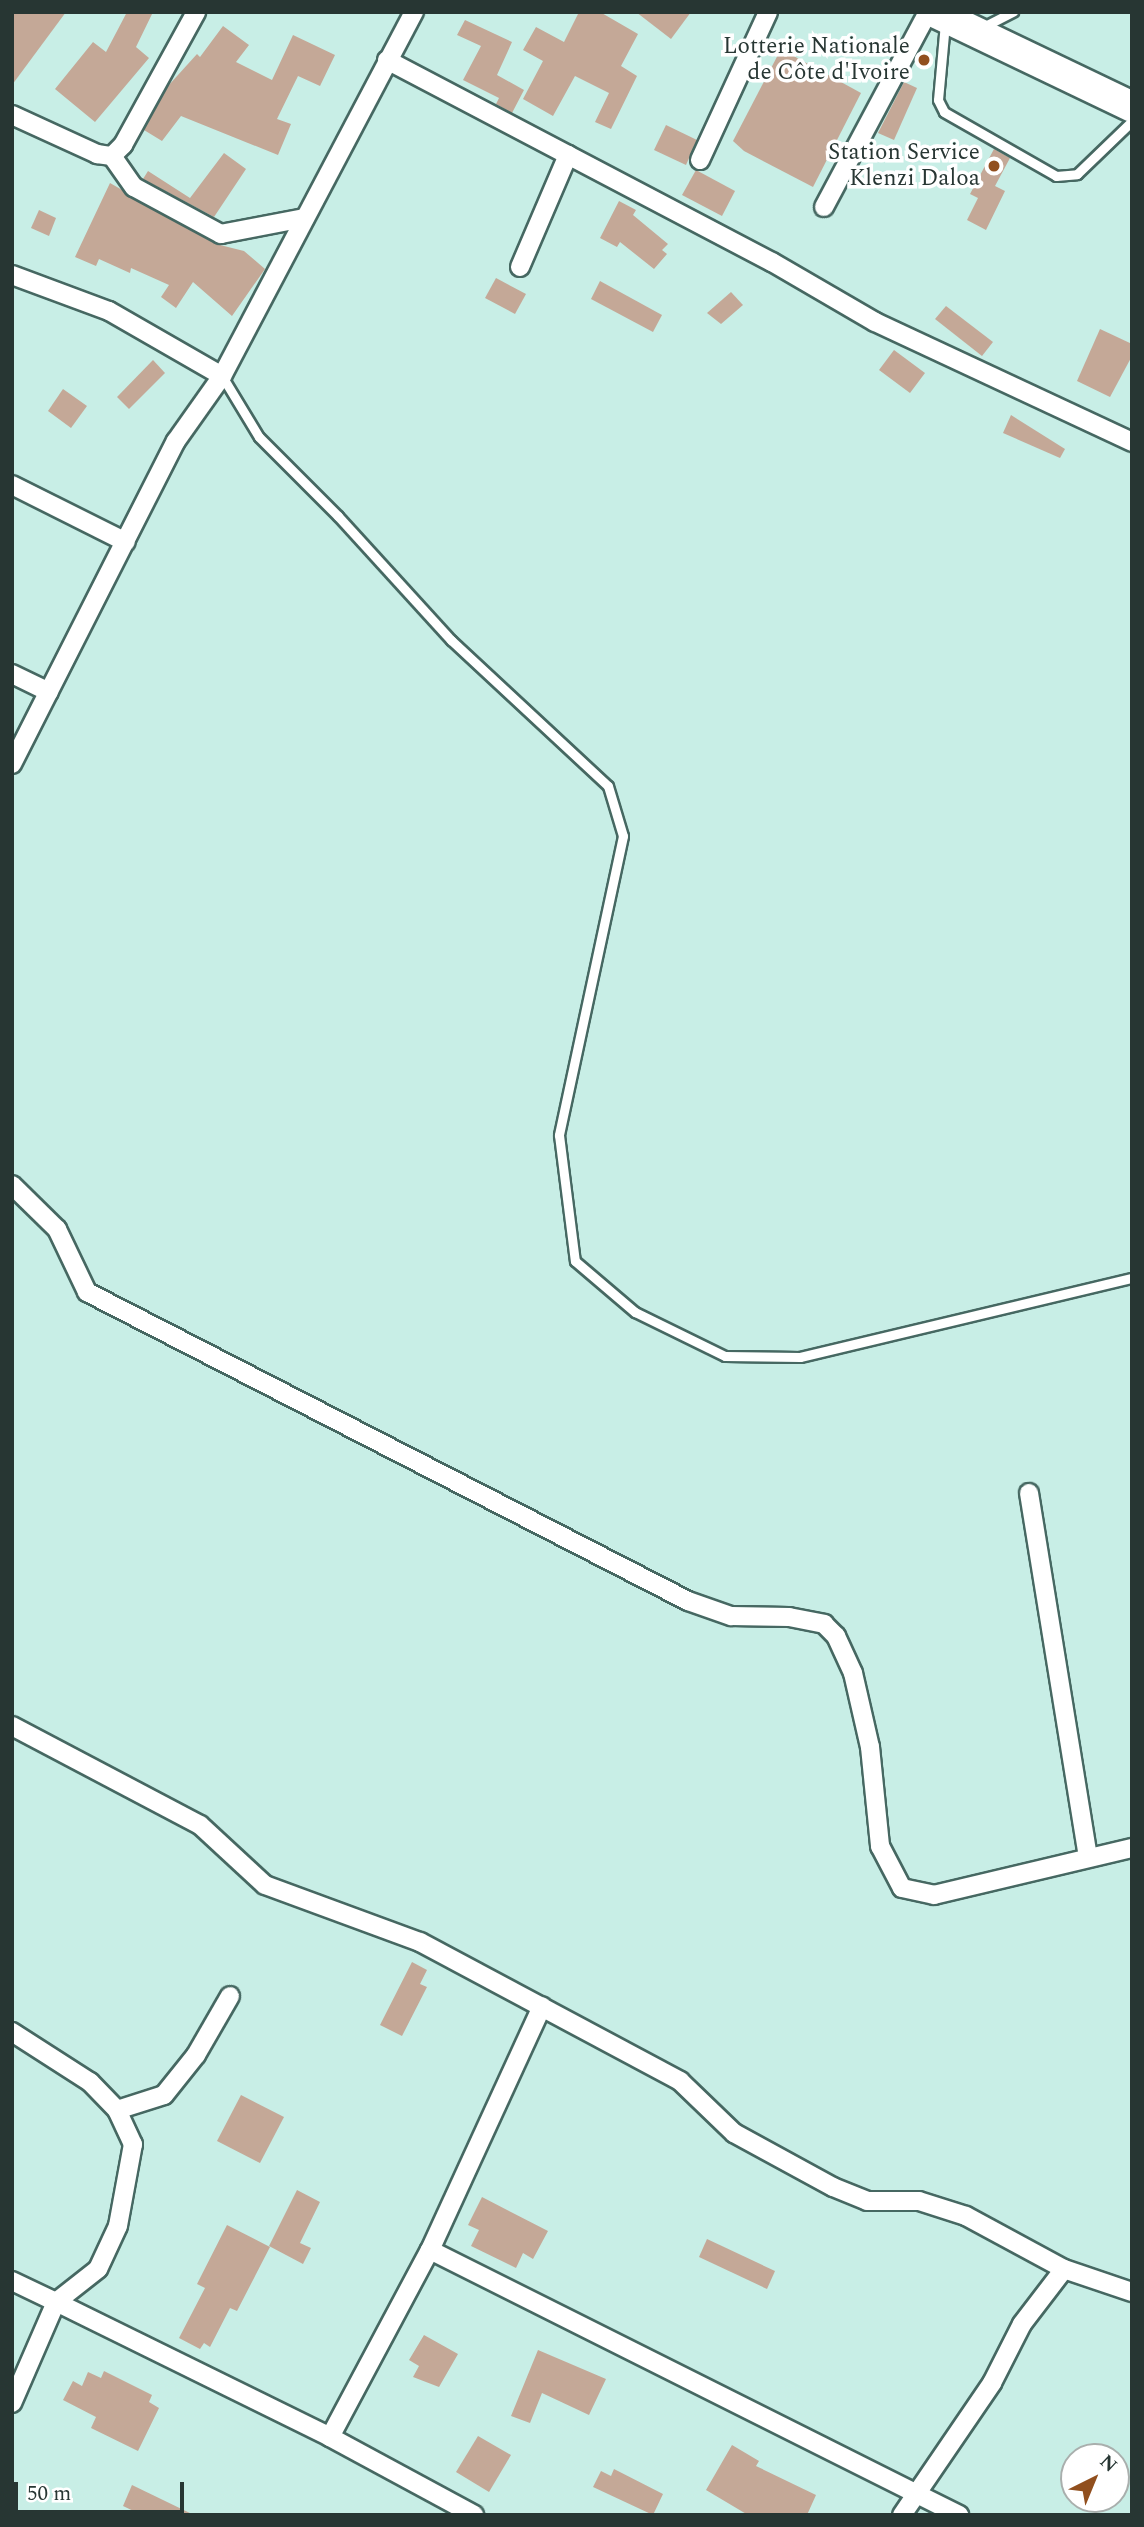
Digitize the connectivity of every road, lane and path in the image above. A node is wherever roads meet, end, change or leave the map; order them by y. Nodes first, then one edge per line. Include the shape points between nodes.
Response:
1 (196, 12) edge
2 (414, 12) edge
3 (768, 12) edge
4 (1013, 12) edge
5 (936, 14) edge
6 (974, 31) junction
7 (387, 60) junction
8 (1132, 107) edge
9 (12, 115) edge
10 (1132, 121) edge
11 (568, 155) junction
12 (112, 156) junction
13 (700, 160) dead end
14 (824, 207) dead end
15 (304, 218) junction
16 (520, 267) dead end
17 (12, 275) edge
18 (222, 376) junction
19 (1132, 442) edge
20 (12, 485) edge
21 (126, 541) junction
22 (12, 674) edge
23 (49, 692) junction
24 (12, 764) edge
25 (12, 1185) edge
26 (1132, 1278) edge
27 (1029, 1493) dead end
28 (12, 1726) edge
29 (1132, 1848) edge
30 (1088, 1857) junction
31 (230, 1996) dead end
32 (542, 2006) junction
33 (12, 2032) edge
34 (117, 2110) junction
35 (430, 2250) junction
36 (1063, 2269) junction
37 (12, 2281) edge
38 (1132, 2292) edge
39 (56, 2302) junction
40 (12, 2403) edge
41 (330, 2437) junction
42 (915, 2495) junction
43 (474, 2515) edge
44 (902, 2515) edge
45 (959, 2515) edge

1 - 12 street via 124,145
2 - 7 street
3 - 13 street
4 - 6 lane
5 - 6 highway
5 - 10 lane via 939,100 944,112 1056,176 1077,174
5 - 14 street
6 - 8 highway
7 - 11 street
7 - 15 street
9 - 12 street via 97,154
11 - 16 street
11 - 19 street via 875,322
12 - 15 street via 134,187 221,234
15 - 18 street
17 - 18 street via 109,311
18 - 21 street via 176,442
18 - 26 lane via 259,437 451,640 608,786 623,836 559,1135 575,1261 635,1311 725,1356 800,1356
20 - 21 street
21 - 23 street
22 - 23 street
23 - 24 street
25 - 30 street via 57,1229 87,1292 688,1601 732,1616 789,1617 824,1624 836,1636 853,1673 870,1747 880,1846 902,1888 934,1895
27 - 30 street
28 - 32 street via 200,1825 235,1861 276,1891 420,1942
29 - 30 street
31 - 34 street via 196,2055 164,2095
32 - 35 street
32 - 36 street via 680,2081 734,2133 833,2187 867,2201 919,2202 966,2216
33 - 34 street via 90,2082
34 - 39 street via 133,2144 118,2226 98,2269
35 - 41 street
35 - 42 street
36 - 38 street
36 - 42 street via 1022,2324 992,2383
37 - 39 street
39 - 40 street
39 - 41 street
41 - 43 street
42 - 44 street
42 - 45 street

